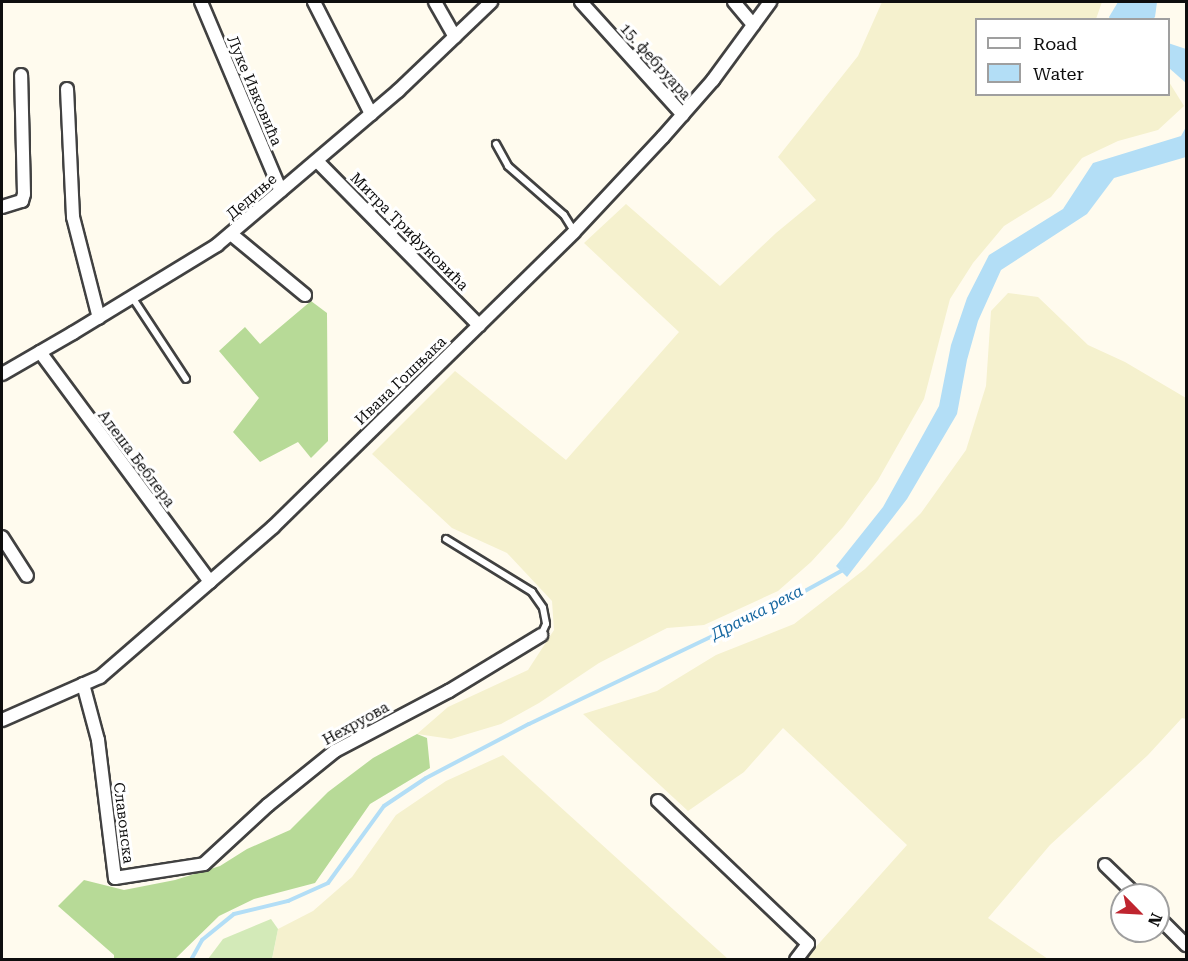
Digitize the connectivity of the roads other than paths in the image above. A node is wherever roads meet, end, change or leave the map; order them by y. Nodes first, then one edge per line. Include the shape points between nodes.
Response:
1 (201, 2) edge
2 (314, 2) edge
3 (435, 2) edge
4 (491, 2) edge
5 (581, 2) edge
6 (734, 2) edge
7 (770, 2) edge
8 (753, 25) junction
9 (455, 37) junction
10 (21, 75) dead end
11 (67, 89) dead end
12 (371, 114) junction
13 (683, 115) junction
14 (496, 144) dead end
15 (317, 160) junction
16 (281, 191) junction
17 (2, 207) edge
18 (574, 232) junction
19 (231, 234) junction
20 (305, 295) dead end
21 (132, 297) junction
22 (99, 318) junction
23 (479, 325) junction
24 (40, 352) junction
25 (2, 374) edge
26 (186, 379) dead end
27 (2, 537) edge
28 (446, 539) dead end
29 (27, 576) dead end
30 (210, 582) junction
31 (541, 635) joint
32 (83, 684) junction
33 (2, 720) edge
34 (658, 801) dead end
35 (204, 864) joint
36 (1105, 865) dead end
37 (1124, 883) edge
38 (1170, 928) edge
39 (1186, 945) edge
40 (796, 960) edge

1 - 16 street, Луке Ивковића
2 - 12 street
3 - 9 street
4 - 9 street, Дедиње
5 - 13 street, 15. фебруара
6 - 8 street
7 - 8 street, Ивана Гошњака
8 - 13 street, Ивана Гошњака
9 - 12 street, Дедиње
10 - 17 street via 24,194 22,201
11 - 22 street via 74,218
12 - 15 street, Дедиње
13 - 18 street, Ивана Гошњака
14 - 18 lane via 508,166 564,215
15 - 16 street, Дедиње
15 - 23 street, Митра Трифуновића
16 - 19 street, Дедиње
18 - 23 street, Ивана Гошњака
19 - 20 street
19 - 21 street, Дедиње
21 - 22 street, Дедиње
21 - 26 lane
22 - 24 street, Дедиње
23 - 30 street, Ивана Гошњака via 273,527
24 - 25 street, Дедиње
24 - 30 street, Алеша Беблера
27 - 29 street
28 - 31 lane via 532,592 543,608 546,624
30 - 32 street, Ивана Гошњака via 100,677
31 - 35 street, Нехруова via 449,691 335,751
32 - 33 street, Ивана Гошњака
32 - 35 street, Славонска via 98,740 115,878
34 - 40 street via 808,944
36 - 37 street
38 - 39 street

